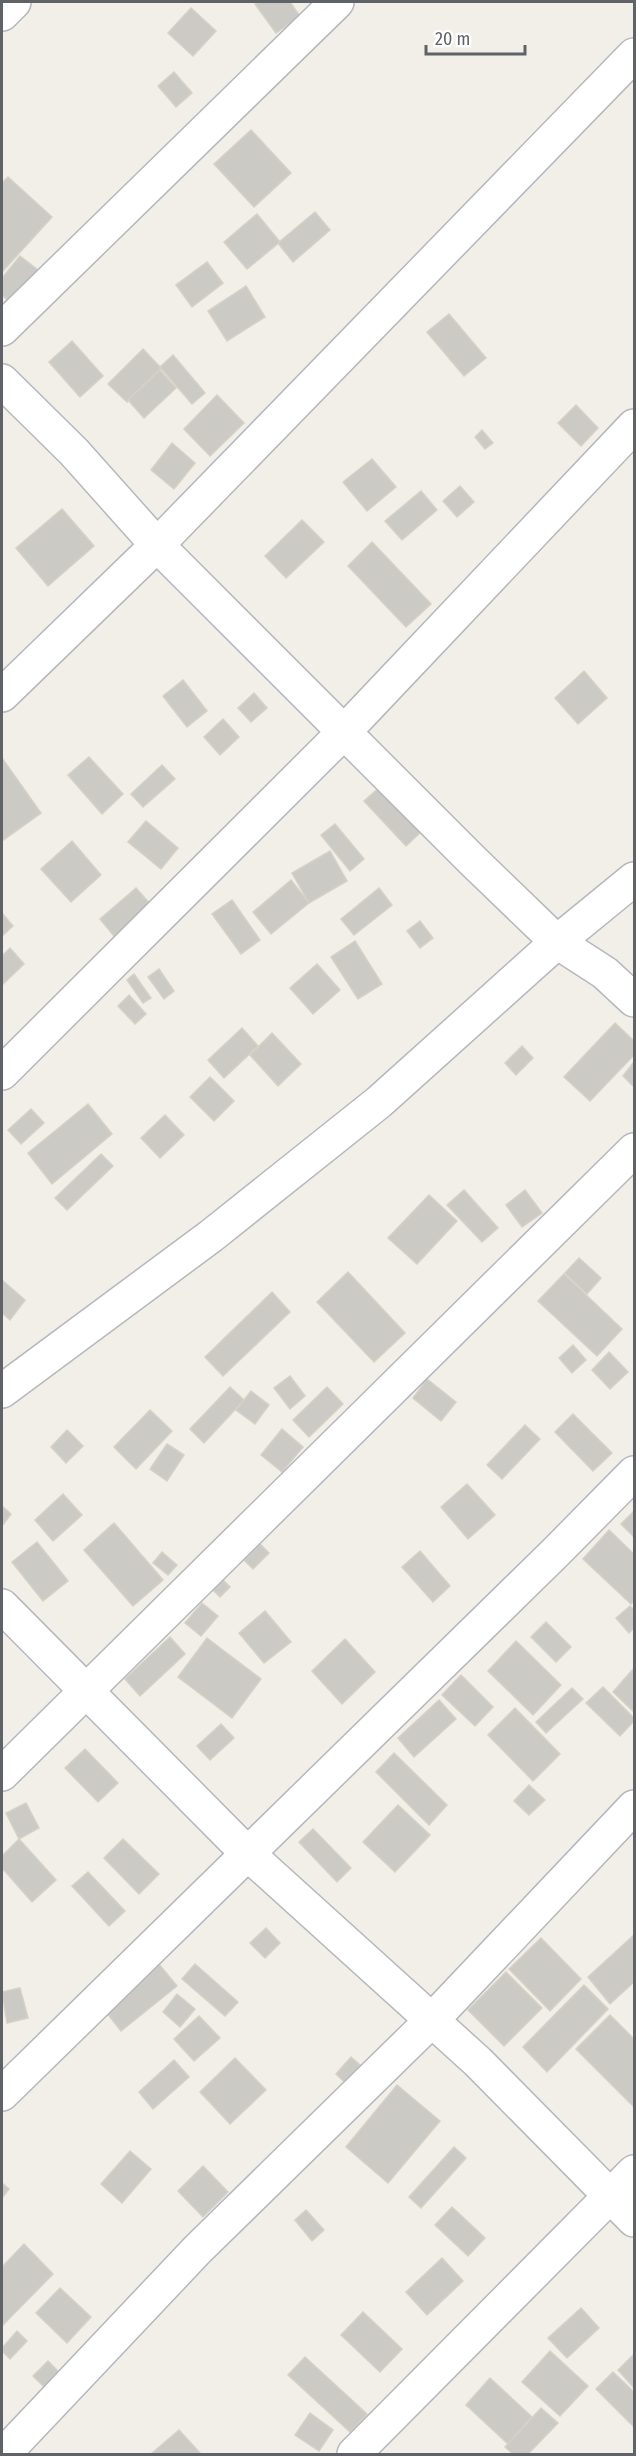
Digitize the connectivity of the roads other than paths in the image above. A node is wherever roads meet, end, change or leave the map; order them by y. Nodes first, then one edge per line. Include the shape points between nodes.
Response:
1 (14, 2) edge
2 (337, 2) edge
3 (2, 14) edge
4 (634, 55) edge
5 (2, 329) edge
6 (2, 381) edge
7 (634, 426) edge
8 (157, 545) junction
9 (2, 695) edge
10 (344, 732) junction
11 (634, 879) edge
12 (557, 942) junction
13 (634, 1000) edge
14 (2, 1073) edge
15 (634, 1150) edge
16 (2, 1391) edge
17 (634, 1473) edge
18 (2, 1606) edge
19 (86, 1690) junction
20 (2, 1774) edge
21 (634, 1807) edge
22 (247, 1853) junction
23 (432, 2019) junction
24 (2, 2094) edge
25 (634, 2172) edge
26 (612, 2195) junction
27 (634, 2220) edge
28 (4, 2454) edge
29 (354, 2454) edge

1 - 3 street
2 - 5 street
4 - 8 street
6 - 8 street via 74,452
7 - 10 street
8 - 9 street
8 - 10 street
10 - 12 street
10 - 14 street
11 - 12 street
12 - 13 street via 605,973
12 - 16 street via 379,1102 211,1236
15 - 19 street
17 - 22 street
18 - 19 street
19 - 20 street
19 - 22 street
21 - 23 street
22 - 23 street
22 - 24 street
23 - 26 street
23 - 28 street via 197,2250
25 - 26 street
26 - 27 street
26 - 29 street

